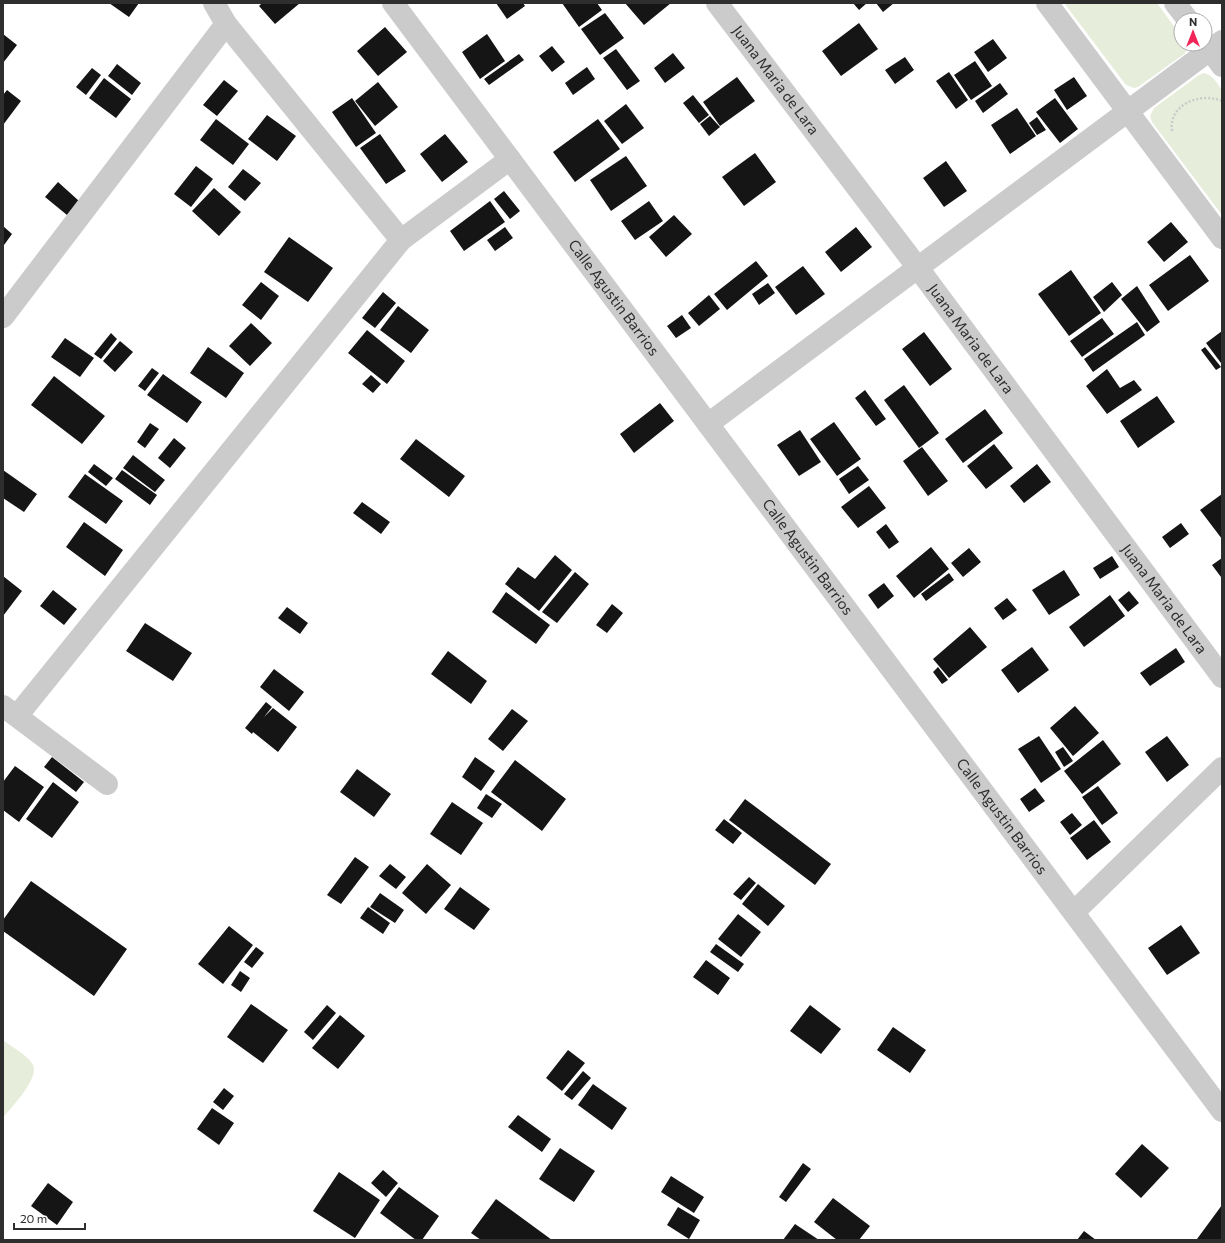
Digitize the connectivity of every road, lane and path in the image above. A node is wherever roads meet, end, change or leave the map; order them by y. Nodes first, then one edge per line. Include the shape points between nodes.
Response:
1 (393, 3) edge
2 (717, 3) edge
3 (1047, 3) edge
4 (1175, 3) edge
5 (216, 4) edge
6 (1182, 12) edge
7 (226, 24) junction
8 (1215, 50) edge
9 (1222, 101) edge
10 (1128, 111) junction
11 (1173, 137) dead end
12 (510, 159) junction
13 (1222, 238) edge
14 (401, 240) junction
15 (918, 268) junction
16 (3, 317) edge
17 (708, 424) junction
18 (1222, 677) edge
19 (10, 711) edge
20 (1222, 768) edge
21 (106, 784) dead end
22 (1074, 912) junction
23 (1222, 1110) edge

1 - 12 street, Calle Agustin Barrios
2 - 15 street, Juana Maria de Lara
3 - 10 street
4 - 6 street
5 - 7 street
7 - 14 street
7 - 16 street
8 - 10 street
9 - 11 path via 1213,97 1199,98 1183,104 1175,115
10 - 13 street
10 - 15 street
12 - 14 street
12 - 17 street, Calle Agustin Barrios
14 - 19 street
15 - 17 street
15 - 18 street, Juana Maria de Lara
17 - 22 street, Calle Agustin Barrios
19 - 21 street
20 - 22 street
22 - 23 street, Calle Agustin Barrios

